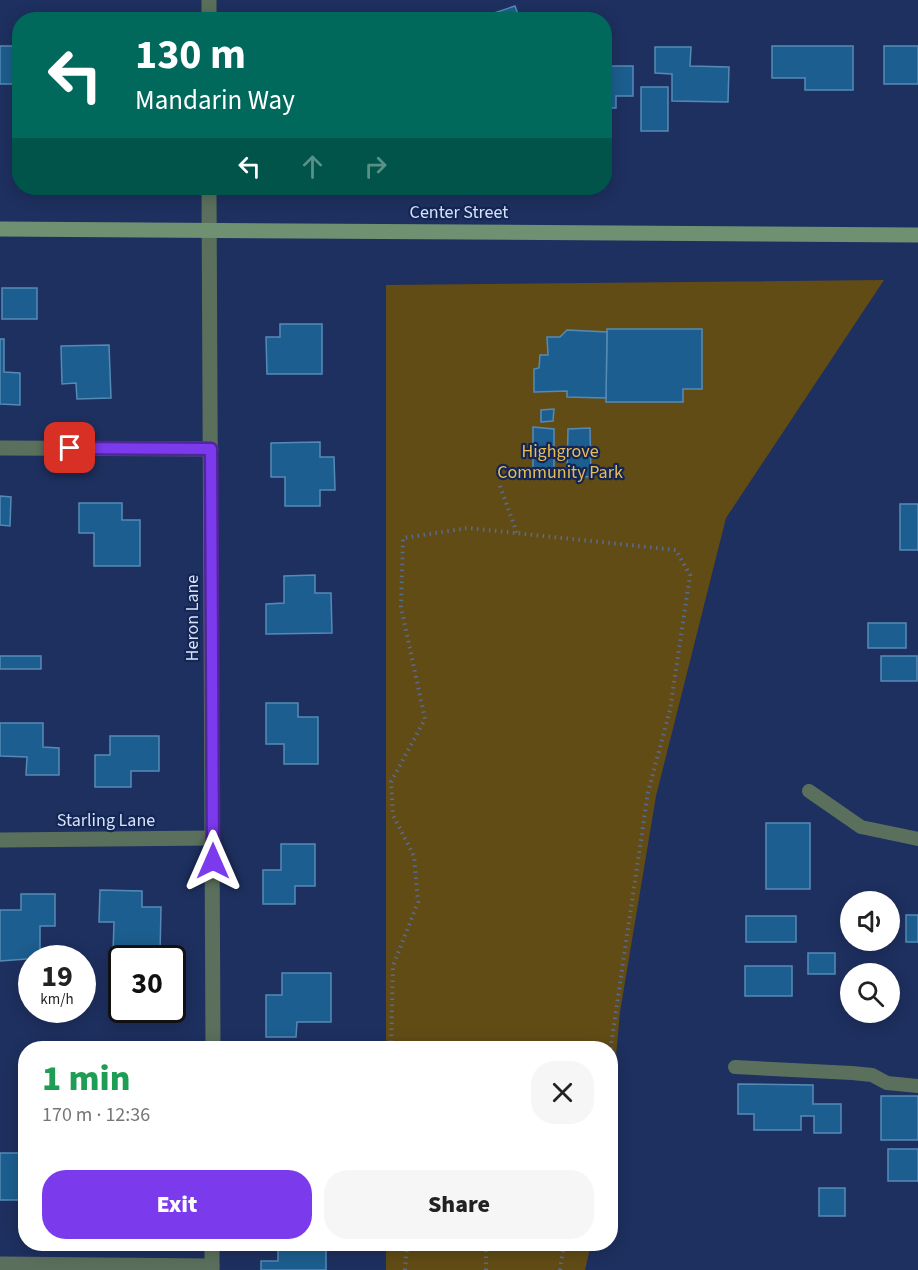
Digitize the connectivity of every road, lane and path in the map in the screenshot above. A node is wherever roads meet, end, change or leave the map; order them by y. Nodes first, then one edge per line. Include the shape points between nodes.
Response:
1 (209, 195) edge
2 (0, 229) edge
3 (209, 230) junction
4 (918, 235) edge
5 (0, 448) edge
6 (211, 449) junction
7 (500, 486) dead end
8 (517, 533) junction
9 (809, 791) dead end
10 (213, 838) junction
11 (0, 840) edge
12 (918, 840) edge
13 (213, 1041) edge
14 (391, 1041) edge
15 (612, 1041) edge
16 (735, 1067) dead end
17 (918, 1086) edge
18 (212, 1251) edge
19 (406, 1251) edge
20 (486, 1251) edge
21 (563, 1251) edge
22 (0, 1264) edge
23 (212, 1268) edge
24 (405, 1270) edge
25 (486, 1270) edge
26 (560, 1270) edge

1 - 3 street, Heron Lane
2 - 3 main road, Center Street
3 - 4 main road, Center Street
3 - 6 street, Heron Lane
5 - 6 street
6 - 10 street, Heron Lane
7 - 8 path
8 - 14 path via 468,528 403,538 401,607 424,719 391,782 393,815 414,856 418,902 393,966
8 - 15 path via 676,550 690,574 670,710 648,792
9 - 12 lane via 861,827
10 - 11 street, Starling Lane
10 - 13 street, Heron Lane
16 - 17 lane via 872,1075 887,1083
18 - 23 street
19 - 24 path
20 - 25 path
21 - 26 path
22 - 23 street

